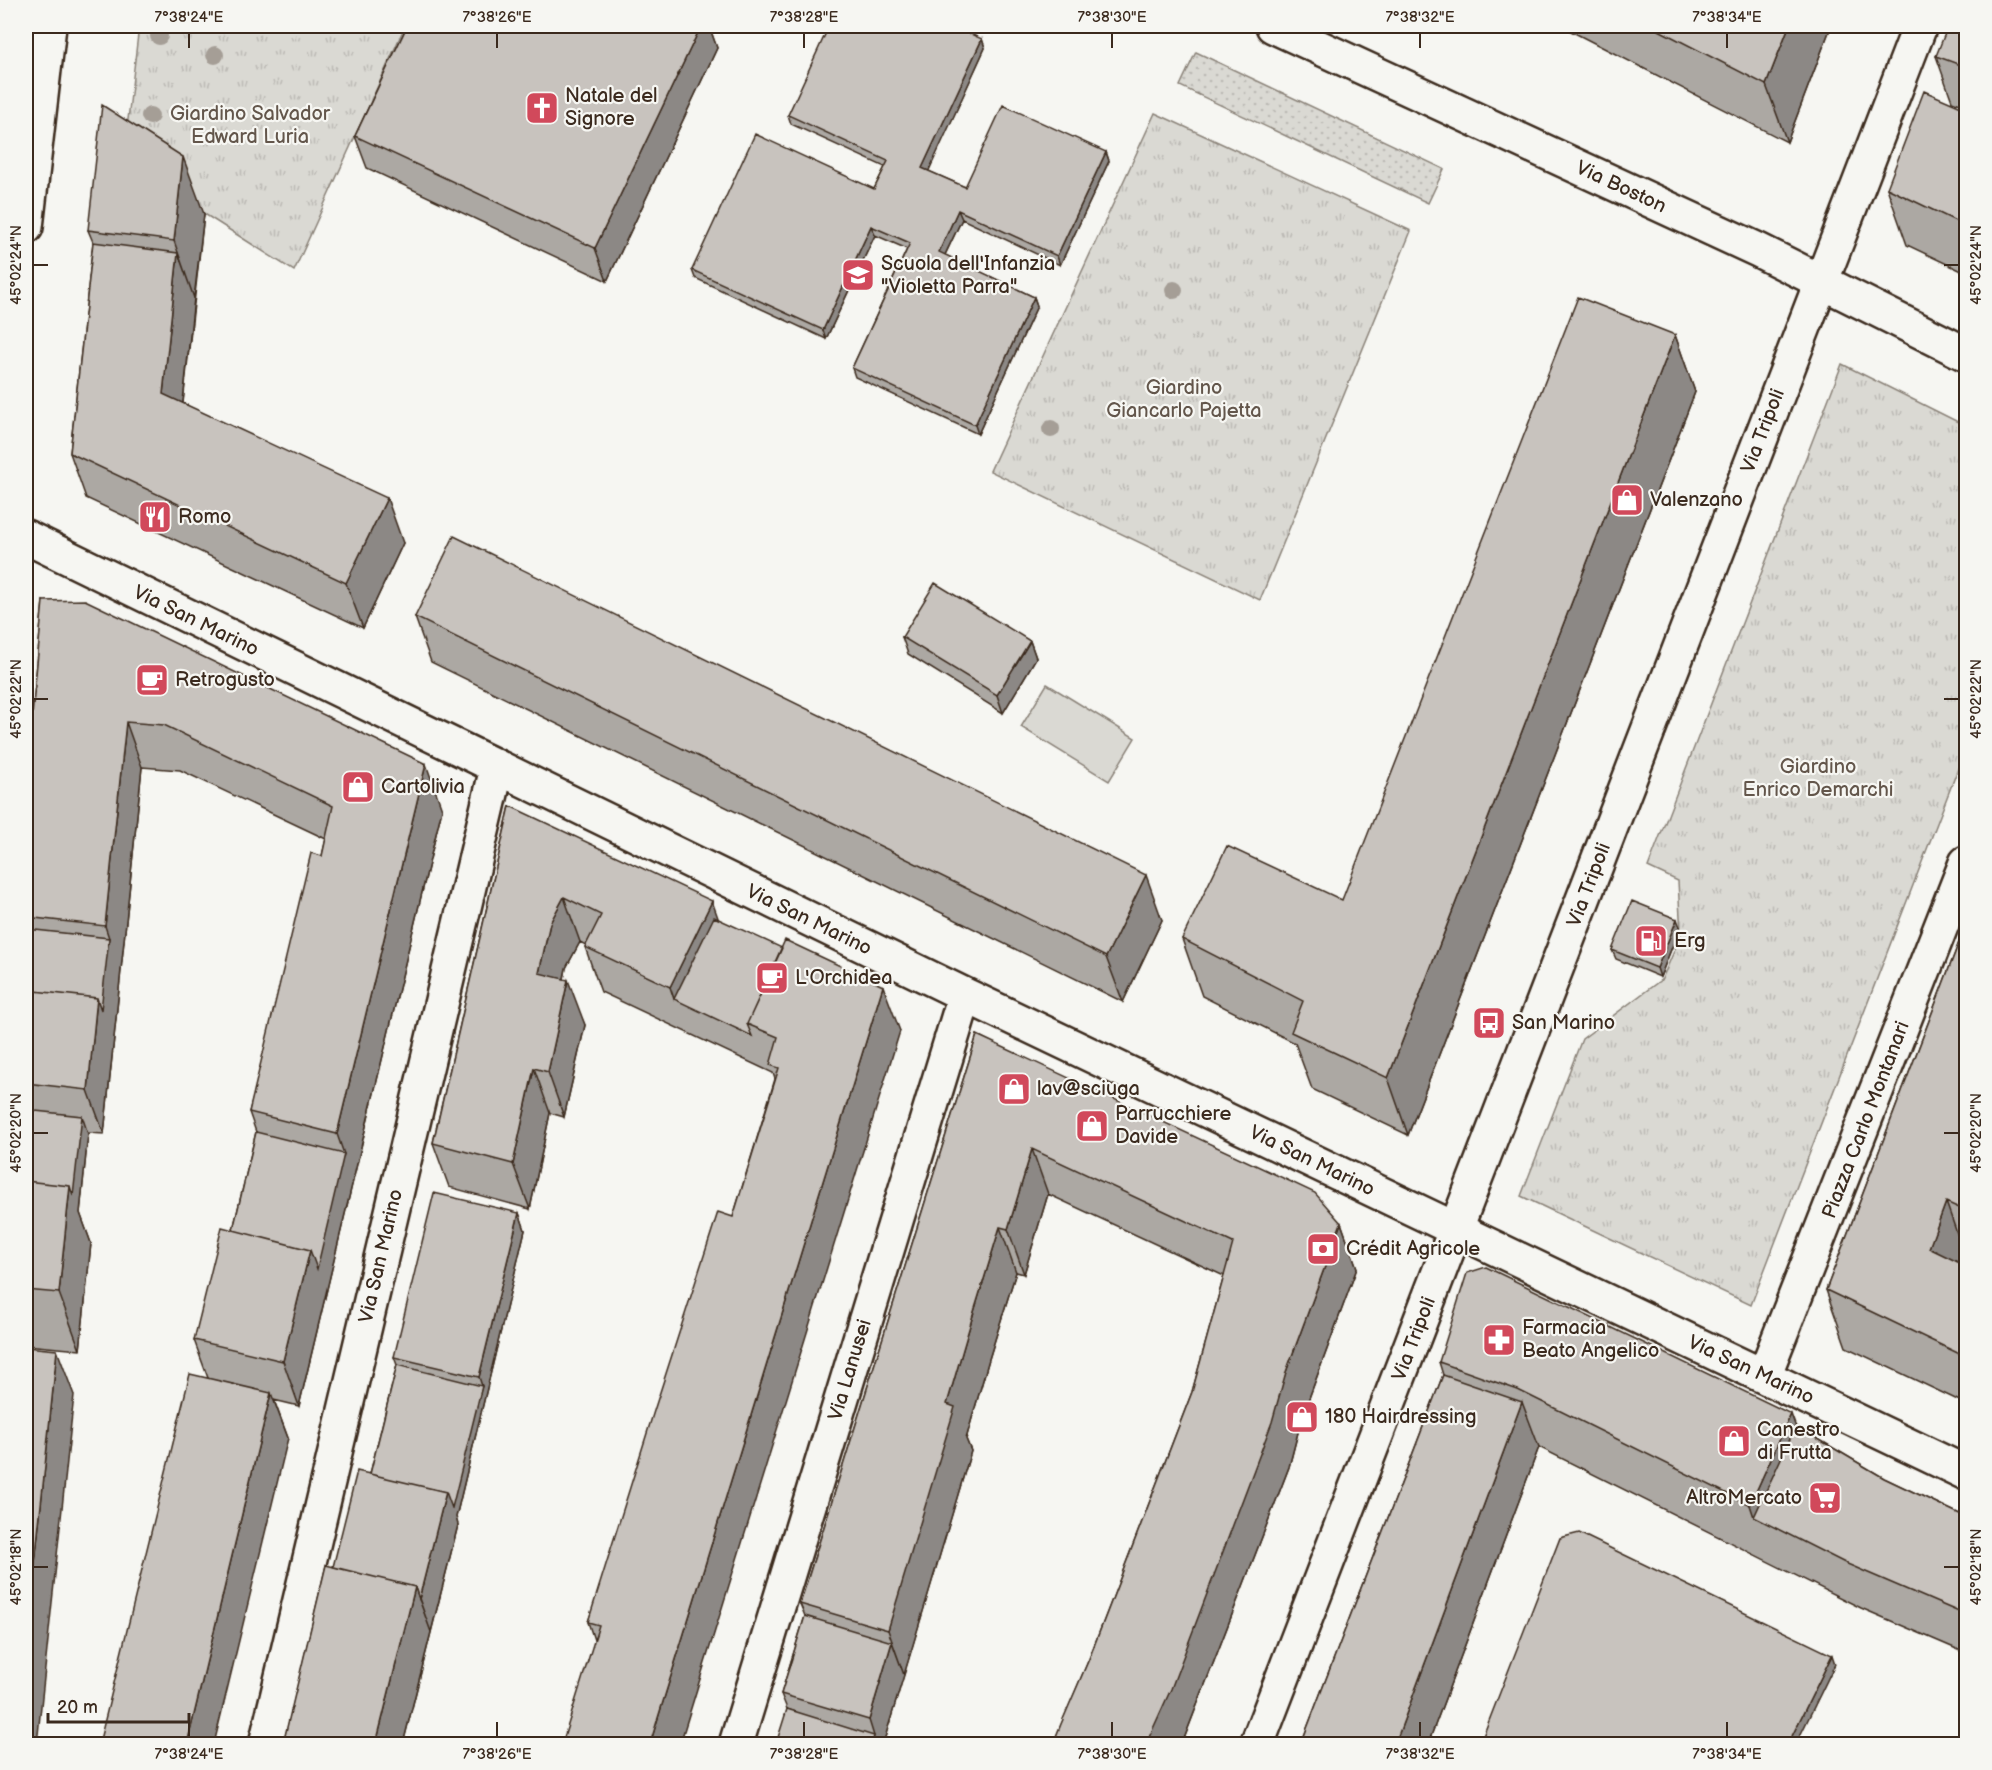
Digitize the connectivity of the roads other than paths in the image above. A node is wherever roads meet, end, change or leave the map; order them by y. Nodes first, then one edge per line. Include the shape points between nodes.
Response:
1 (48, 26) edge
2 (1273, 26) edge
3 (1920, 26) edge
4 (26, 227) edge
5 (1823, 282) junction
6 (1966, 354) edge
7 (26, 537) edge
8 (496, 768) junction
9 (1966, 863) edge
10 (965, 995) junction
11 (1457, 1230) junction
12 (1764, 1376) junction
13 (1966, 1473) edge
14 (266, 1744) edge
15 (735, 1744) edge
16 (1257, 1744) edge

1 - 4 street
2 - 5 street, Via Boston
3 - 5 street, Via Tripoli
5 - 6 street, Via Boston
5 - 11 street, Via Tripoli via 1797,341
7 - 8 street, Via San Marino
8 - 10 street, Via San Marino
8 - 14 street, Via San Marino
9 - 12 street, Piazza Carlo Montanari
10 - 11 street, Via San Marino
10 - 15 street, Via Lanusei
11 - 12 street, Via San Marino
11 - 16 street, Via Tripoli
12 - 13 street, Via San Marino

